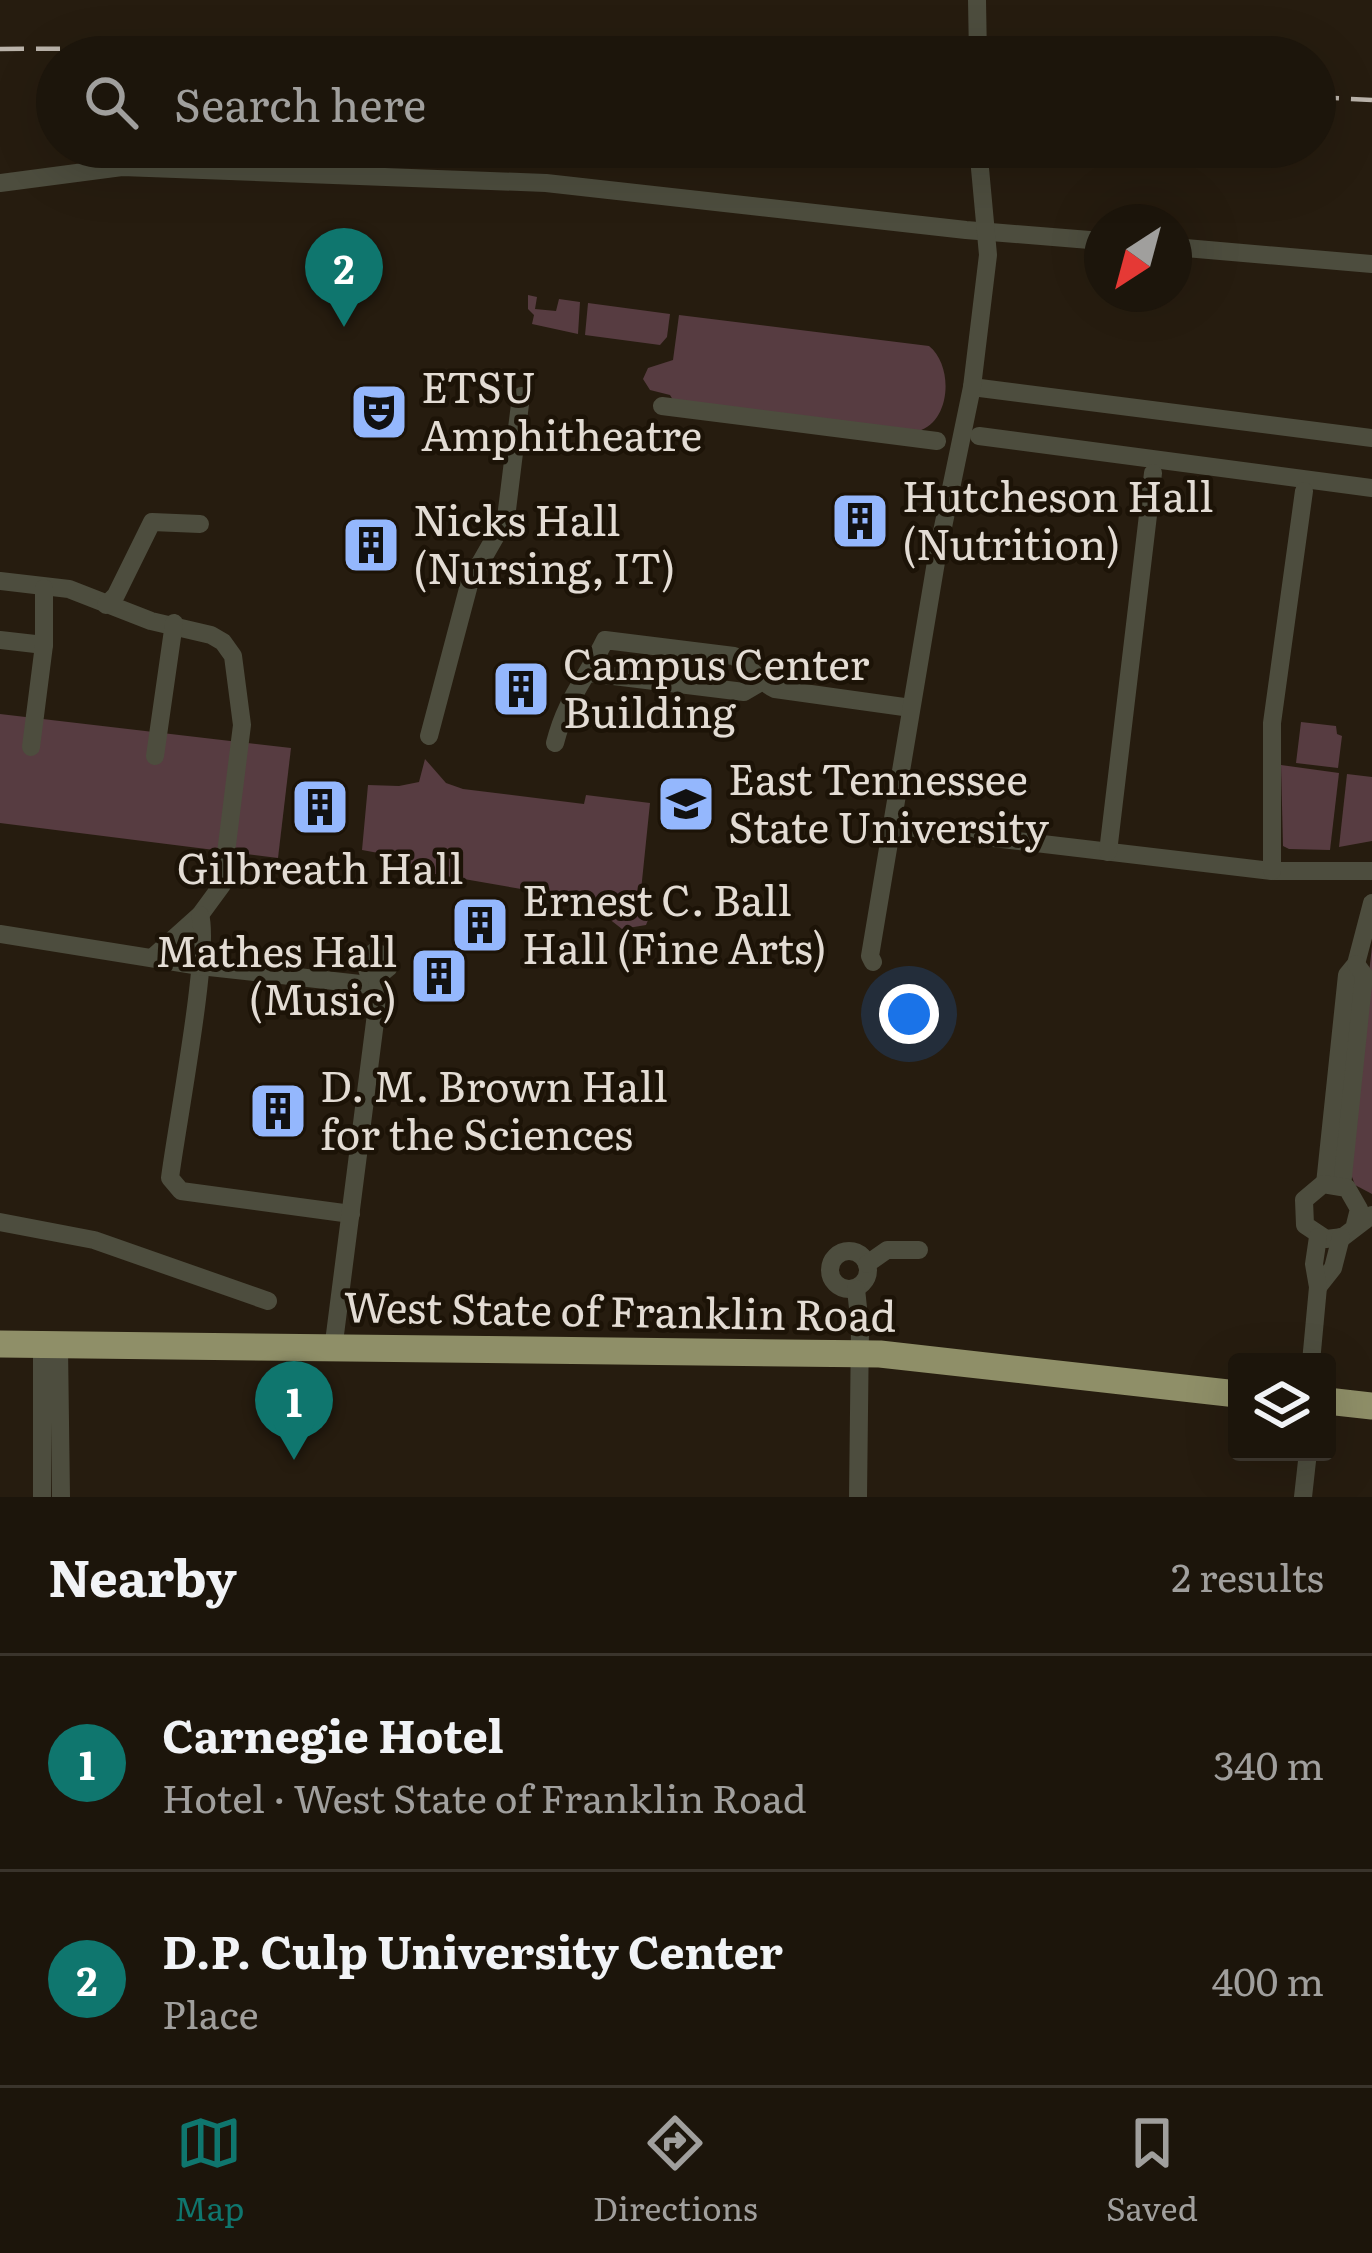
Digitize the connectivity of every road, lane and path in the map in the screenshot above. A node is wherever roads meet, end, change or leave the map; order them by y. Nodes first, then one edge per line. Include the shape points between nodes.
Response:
1 (977, 0) edge
2 (978, 36) edge
3 (114, 168) edge
4 (187, 168) edge
5 (980, 168) edge
6 (0, 183) edge
7 (986, 231) junction
8 (1084, 239) edge
9 (1192, 249) edge
10 (1372, 264) edge
11 (972, 387) junction
12 (521, 396) dead end
13 (662, 406) dead end
14 (979, 436) dead end
15 (1372, 438) edge
16 (937, 441) dead end
17 (1153, 473) dead end
18 (1372, 488) edge
19 (1304, 491) dead end
20 (200, 524) dead end
21 (0, 581) edge
22 (44, 588) junction
23 (106, 604) junction
24 (174, 623) junction
25 (0, 640) edge
26 (36, 644) junction
27 (589, 673) junction
28 (761, 682) junction
29 (911, 708) junction
30 (429, 736) dead end
31 (555, 743) dead end
32 (31, 746) dead end
33 (155, 756) dead end
34 (891, 826) junction
35 (1108, 852) junction
36 (1272, 871) junction
37 (1372, 871) edge
38 (1372, 903) edge
39 (200, 915) junction
40 (0, 934) edge
41 (152, 958) junction
42 (873, 962) dead end
43 (200, 966) junction
44 (1348, 1192) edge
45 (351, 1214) junction
46 (0, 1222) edge
47 (1356, 1226) edge
48 (1318, 1237) junction
49 (919, 1250) dead end
50 (867, 1264) junction
51 (1318, 1287) junction
52 (856, 1288) junction
53 (268, 1301) dead end
54 (0, 1344) edge
55 (51, 1347) junction
56 (333, 1350) junction
57 (1312, 1353) edge
58 (859, 1355) junction
59 (1228, 1393) edge
60 (1336, 1402) edge
61 (1372, 1406) edge
62 (1306, 1461) edge
63 (42, 1497) edge
64 (61, 1497) edge
65 (858, 1497) edge
66 (1303, 1497) edge

1 - 2 street
3 - 6 street
4 - 7 street via 546,183
5 - 7 street
7 - 8 street
7 - 11 street
9 - 10 street
11 - 15 street
11 - 29 street
12 - 30 street via 506,518 470,581
13 - 16 street
14 - 18 street
17 - 35 street
19 - 36 street via 1272,723
20 - 23 street via 152,522
21 - 22 street
22 - 23 street
22 - 26 street
23 - 24 street
24 - 33 street
24 - 39 street via 224,642 241,709 222,885
25 - 26 street
26 - 32 street
27 - 28 street via 744,692
27 - 28 street via 605,640 734,656
27 - 31 street via 564,706
28 - 29 street
29 - 34 street
34 - 35 street
34 - 42 street
35 - 36 street
36 - 37 street
38 - 44 street via 1356,964 1364,975
39 - 41 street
39 - 43 street
40 - 41 street
41 - 43 street
43 - 45 street via 173,1186
43 - 45 street via 381,975
44 - 47 street via 1359,1209
44 - 48 street via 1309,1193 1302,1208
45 - 56 street
46 - 53 street via 94,1240
47 - 48 street
47 - 51 street
48 - 51 street
49 - 50 street via 886,1250
50 - 52 street
50 - 52 street via 854,1251 832,1262 833,1280
51 - 57 street
52 - 58 street
54 - 55 highway, West State of Franklin Road
55 - 56 highway, West State of Franklin Road
55 - 63 street
55 - 64 street
56 - 58 highway, West State of Franklin Road
58 - 59 highway, West State of Franklin Road
58 - 65 street
60 - 61 highway
62 - 66 street

